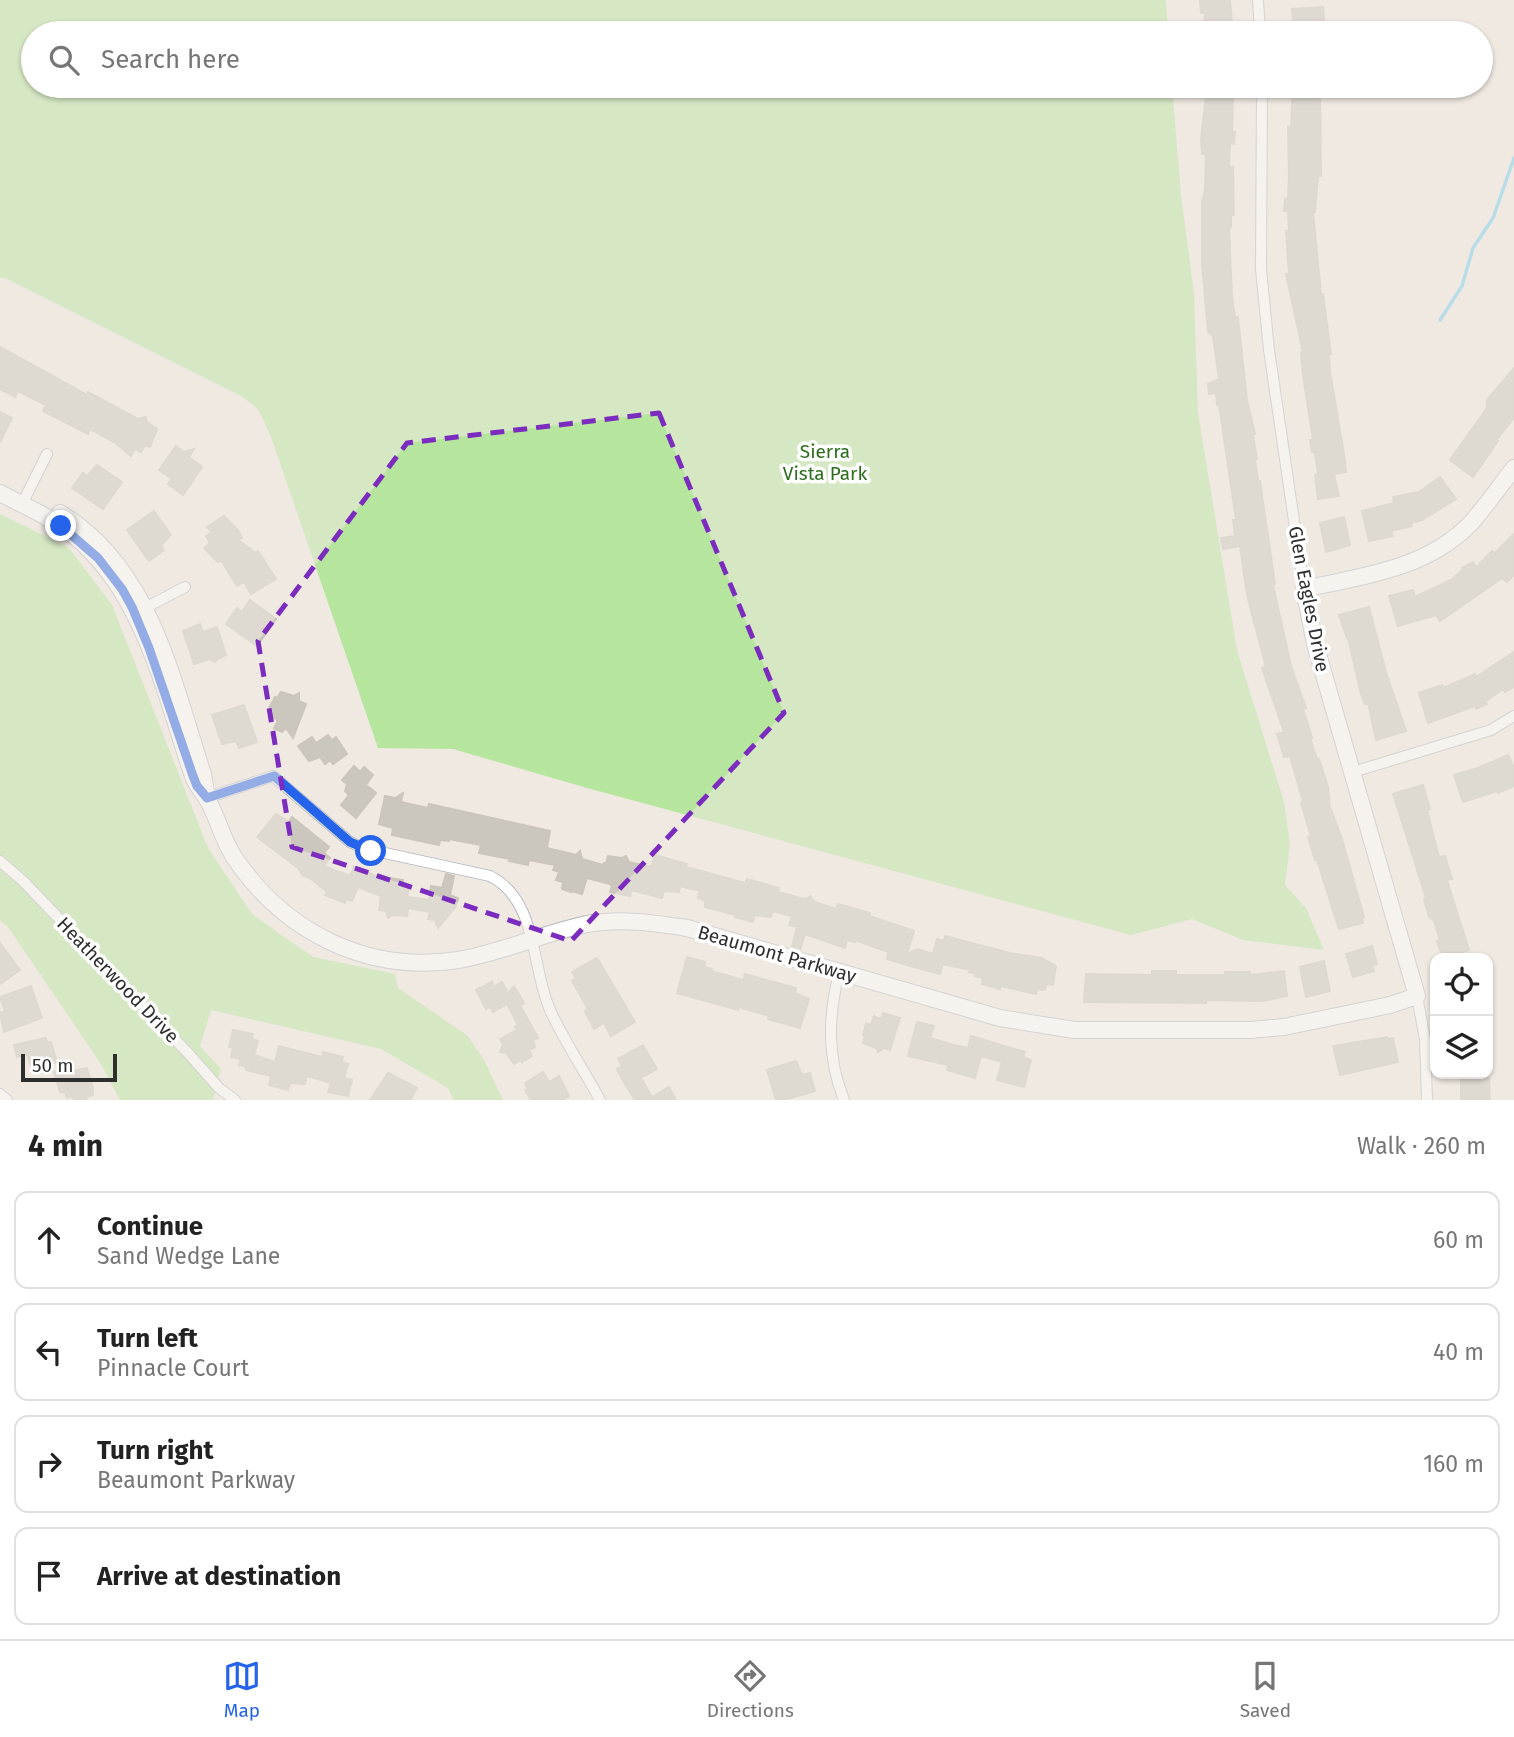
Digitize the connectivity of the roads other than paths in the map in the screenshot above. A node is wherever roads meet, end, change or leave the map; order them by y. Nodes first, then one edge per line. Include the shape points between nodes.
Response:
1 (1258, 0) edge
2 (1259, 21) edge
3 (1262, 98) edge
4 (47, 454) dead end
5 (1514, 468) edge
6 (0, 481) edge
7 (0, 493) edge
8 (24, 500) junction
9 (185, 587) dead end
10 (1304, 589) junction
11 (140, 611) junction
12 (1514, 716) edge
13 (1353, 772) junction
14 (207, 798) junction
15 (0, 861) edge
16 (533, 941) junction
17 (839, 973) junction
18 (1418, 996) junction
19 (0, 1094) edge
20 (7, 1100) edge
21 (235, 1100) edge
22 (600, 1100) edge
23 (844, 1100) edge
24 (1427, 1100) edge

1 - 2 street
3 - 10 street, Glen Eagles Drive via 1261,269
4 - 8 street
5 - 10 street via 1470,524 1437,550 1396,569
6 - 8 street, Beaumont Parkway
7 - 8 street, Beaumont Parkway
8 - 11 street, Beaumont Parkway via 83,544
9 - 11 street
10 - 13 street, Glen Eagles Drive via 1315,644
11 - 14 street, Beaumont Parkway via 193,776
12 - 13 street via 1491,730
13 - 18 street, Glen Eagles Drive
14 - 16 street via 274,776 362,848 501,881 517,901
14 - 16 street, Beaumont Parkway via 232,854 262,893 283,914 330,943 378,958 428,962 459,960
15 - 21 street, Heatherwood Drive
16 - 17 street, Beaumont Parkway via 589,924 639,921 687,928
16 - 22 street via 540,985
17 - 18 street, Beaumont Parkway via 1024,1023 1100,1031 1284,1027
17 - 23 street via 832,999 830,1048
18 - 24 street, Glen Eagles Drive
19 - 20 street

